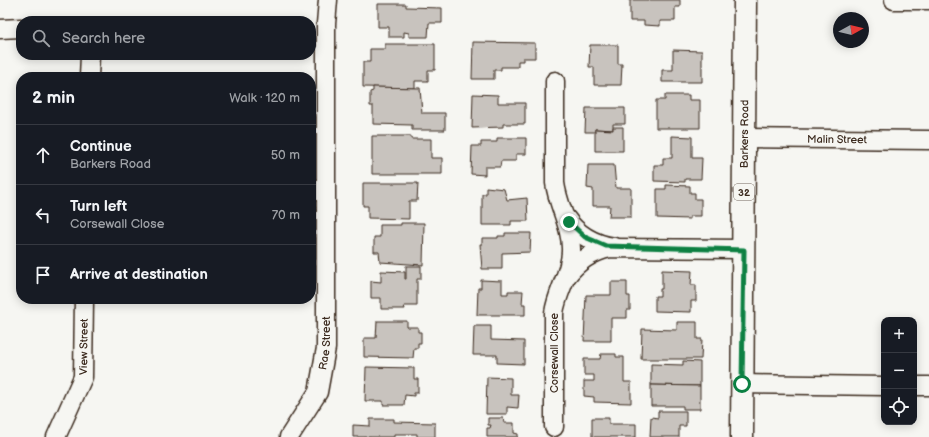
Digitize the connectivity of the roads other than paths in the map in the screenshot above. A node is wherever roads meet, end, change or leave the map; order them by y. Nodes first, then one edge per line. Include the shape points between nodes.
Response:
1 (328, 0) edge
2 (745, 0) edge
3 (894, 0) edge
4 (929, 0) edge
5 (318, 24) edge
6 (0, 28) edge
7 (16, 28) edge
8 (90, 60) edge
9 (90, 72) edge
10 (555, 81) dead end
11 (744, 138) junction
12 (929, 140) edge
13 (563, 213) junction
14 (615, 248) junction
15 (744, 250) junction
16 (564, 280) junction
17 (84, 304) edge
18 (742, 384) junction
19 (881, 386) edge
20 (917, 386) edge
21 (929, 386) edge
22 (554, 427) dead end
23 (56, 437) edge
24 (289, 437) edge
25 (742, 437) edge

1 - 5 street, Rae Street
2 - 11 main road, Barkers Road / 32
3 - 4 street
5 - 24 street, Rae Street via 326,348 318,392
6 - 7 street
8 - 9 street
10 - 13 street, Corsewall Close via 555,183
11 - 12 street, Malin Street
11 - 15 main road, Barkers Road / 32
13 - 14 street, Corsewall Close via 572,226 585,237 601,245
13 - 16 street, Corsewall Close via 569,231 571,250
14 - 15 street, Corsewall Close
14 - 16 street, Corsewall Close via 590,255
15 - 18 main road, Barkers Road / 32
16 - 22 street, Corsewall Close via 557,295 554,313
17 - 23 street, View Street via 83,377
18 - 19 street
18 - 25 main road, Barkers Road / 32
20 - 21 street

